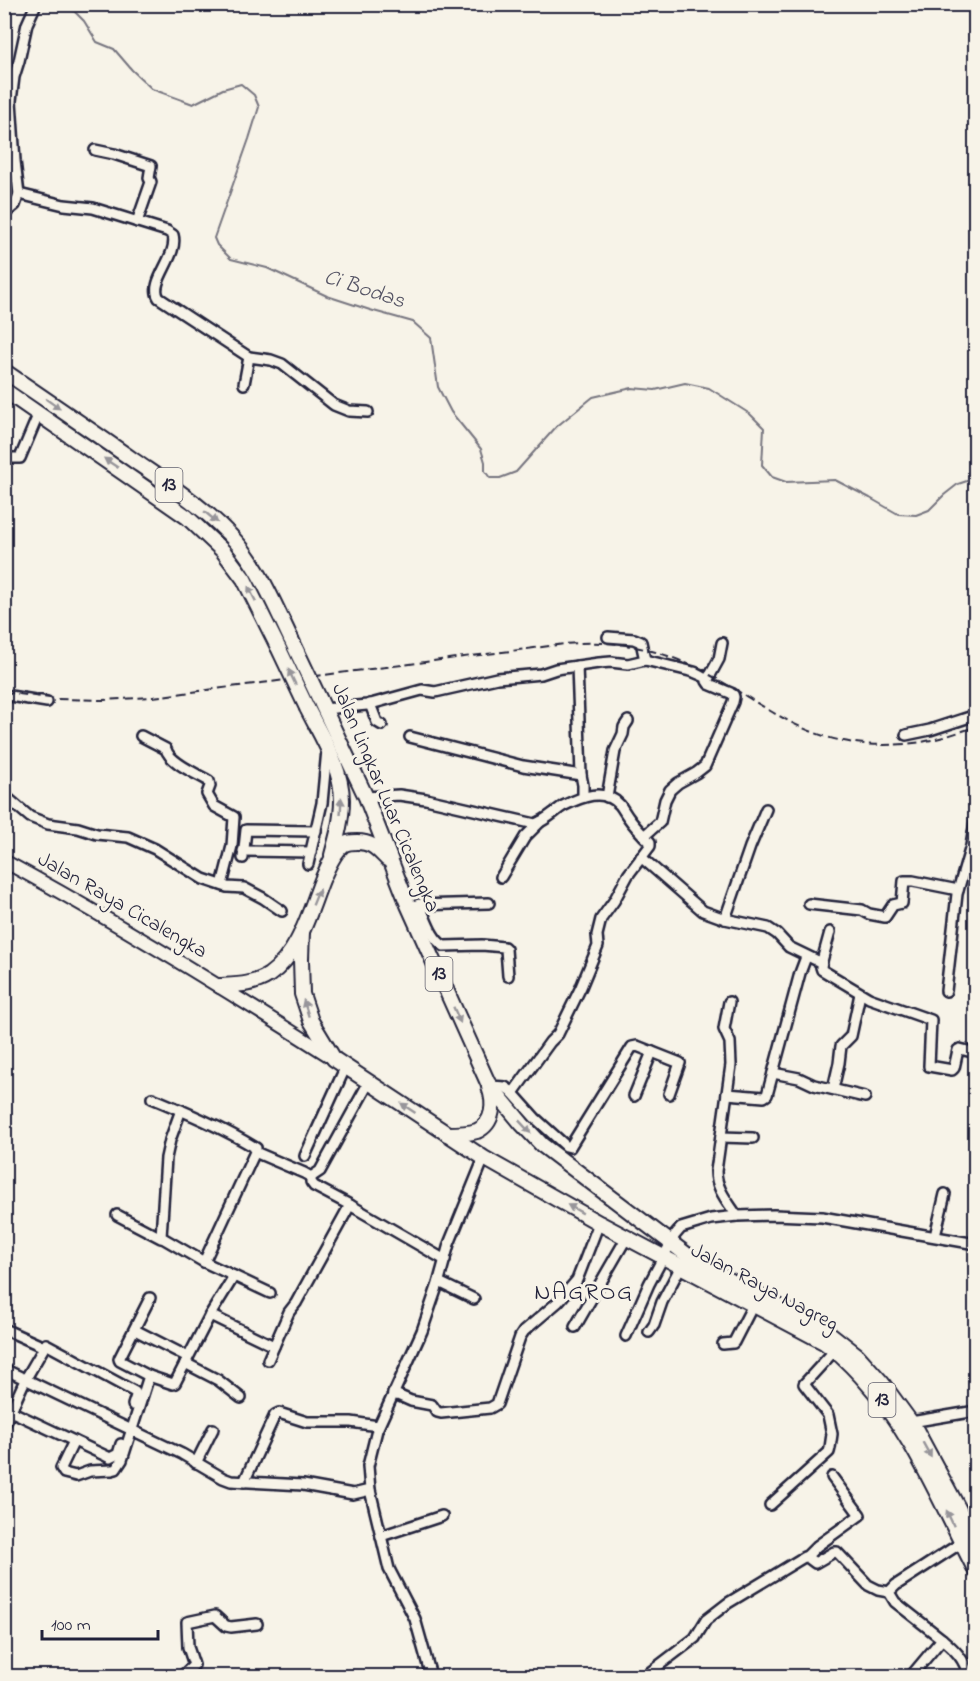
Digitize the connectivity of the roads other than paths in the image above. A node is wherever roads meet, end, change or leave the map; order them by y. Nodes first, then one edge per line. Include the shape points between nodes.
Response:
1 (36, 4) edge
2 (95, 150) dead end
3 (20, 194) junction
4 (4, 214) edge
5 (137, 222) junction
6 (249, 357) junction
7 (4, 371) edge
8 (244, 384) dead end
9 (4, 390) edge
10 (368, 412) dead end
11 (39, 413) junction
12 (4, 458) edge
13 (608, 637) dead end
14 (722, 643) dead end
15 (645, 660) junction
16 (577, 666) junction
17 (708, 678) junction
18 (4, 695) edge
19 (47, 702) dead end
20 (322, 704) junction
21 (370, 704) junction
22 (975, 715) edge
23 (628, 721) dead end
24 (382, 725) dead end
25 (906, 735) dead end
26 (141, 736) dead end
27 (410, 737) dead end
28 (327, 748) junction
29 (581, 775) junction
30 (4, 795) edge
31 (366, 796) junction
32 (583, 796) junction
33 (606, 797) junction
34 (766, 809) dead end
35 (975, 816) edge
36 (540, 822) junction
37 (316, 831) junction
38 (644, 836) junction
39 (311, 852) junction
40 (641, 857) junction
41 (4, 861) edge
42 (329, 863) junction
43 (971, 863) edge
44 (308, 864) dead end
45 (392, 865) junction
46 (501, 877) dead end
47 (222, 885) junction
48 (958, 890) junction
49 (489, 903) dead end
50 (810, 904) dead end
51 (413, 905) junction
52 (282, 910) dead end
53 (725, 919) junction
54 (302, 931) junction
55 (830, 932) dead end
56 (806, 957) junction
57 (822, 961) junction
58 (508, 976) dead end
59 (220, 986) junction
60 (946, 992) dead end
61 (860, 994) junction
62 (729, 1002) dead end
63 (652, 1052) junction
64 (975, 1053) edge
65 (340, 1063) junction
66 (773, 1073) junction
67 (369, 1082) junction
68 (489, 1084) junction
69 (833, 1089) junction
70 (513, 1093) junction
71 (669, 1094) dead end
72 (727, 1094) junction
73 (634, 1096) dead end
74 (865, 1097) dead end
75 (152, 1098) dead end
76 (181, 1110) junction
77 (447, 1134) junction
78 (721, 1137) junction
79 (753, 1138) dead end
80 (255, 1152) junction
81 (305, 1156) dead end
82 (484, 1158) junction
83 (311, 1176) junction
84 (945, 1194) dead end
85 (350, 1205) junction
86 (117, 1215) dead end
87 (737, 1216) junction
88 (599, 1223) junction
89 (935, 1236) junction
90 (627, 1237) junction
91 (161, 1238) junction
92 (671, 1243) junction
93 (975, 1244) edge
94 (663, 1257) junction
95 (445, 1260) junction
96 (204, 1262) junction
97 (681, 1266) junction
98 (234, 1276) junction
99 (439, 1282) junction
100 (270, 1293) dead end
101 (150, 1298) dead end
102 (474, 1299) dead end
103 (753, 1305) junction
104 (210, 1315) junction
105 (575, 1327) dead end
106 (4, 1329) edge
107 (135, 1330) junction
108 (649, 1332) dead end
109 (626, 1336) dead end
110 (723, 1344) dead end
111 (274, 1346) junction
112 (44, 1347) junction
113 (835, 1350) junction
114 (187, 1360) junction
115 (268, 1360) dead end
116 (4, 1370) edge
117 (149, 1376) junction
118 (25, 1380) junction
119 (393, 1393) junction
120 (241, 1398) dead end
121 (8, 1410) edge
122 (975, 1411) edge
123 (911, 1422) junction
124 (4, 1426) edge
125 (378, 1426) junction
126 (213, 1429) dead end
127 (128, 1430) junction
128 (74, 1441) junction
129 (196, 1463) junction
130 (832, 1477) dead end
131 (244, 1482) junction
132 (370, 1490) junction
133 (770, 1505) dead end
134 (442, 1515) dead end
135 (381, 1536) junction
136 (968, 1544) edge
137 (806, 1557) junction
138 (975, 1571) edge
139 (889, 1592) junction
140 (257, 1624) dead end
141 (942, 1639) junction
142 (182, 1677) edge
143 (431, 1677) edge
144 (645, 1677) edge
145 (911, 1677) edge
146 (968, 1677) edge

1 - 3 street via 27,24 11,100
2 - 5 street via 151,166 151,182
3 - 4 street
3 - 5 street via 93,208
5 - 6 street via 166,231 175,239 156,286 159,298
6 - 8 street
6 - 10 street via 277,361 334,405
7 -> 20 highway, Jalan Lingkar Luar Cicalengka / 13, bridge via 222,526 240,546 269,593
9 - 11 highway, Jalan Lingkar Luar Cicalengka / 13
11 - 12 street via 20,458
28 -> 11 highway, Jalan Lingkar Luar Cicalengka / 13, bridge via 244,579 223,551 187,517
13 - 15 street via 641,642
14 - 17 street via 719,659
15 - 16 street
15 - 17 street
16 - 21 street via 435,692 422,690
16 - 29 street
17 - 38 street via 709,684 733,694 733,702 705,766 670,790 660,822
18 - 19 street
20 - 21 street
20 - 31 highway, Jalan Lingkar Luar Cicalengka / 13
21 - 24 street
22 - 25 street
23 - 33 street via 615,751
26 - 47 street via 209,781 207,794 214,806 234,817 232,846
27 - 29 street via 523,766
28 - 37 street
42 -> 28 highway, Jalan Lingkar Luar Cicalengka / 13 via 339,832 342,801 339,778
29 - 32 street
30 - 47 street via 30,817 97,834 128,837 203,879
31 - 36 street via 426,799
31 - 45 highway, Jalan Lingkar Luar Cicalengka / 13
32 - 33 street
32 - 36 street
33 - 38 street via 618,802
34 - 53 street
35 - 43 street
36 - 46 street via 525,837
37 - 39 street
37 - 39 street via 246,830 243,854
38 - 40 street via 650,846
39 - 44 street
40 - 53 street via 696,906
40 - 70 street via 602,919 598,946 558,1034
41 - 59 main road, Jalan Raya Cicalengka
42 - 45 highway via 344,845 365,842
54 -> 42 highway, 13
43 - 48 street
45 - 51 highway, Jalan Lingkar Luar Cicalengka / 13
47 - 52 street via 244,888
48 - 50 street via 904,881 902,903 893,905 885,917
48 - 60 street
49 - 51 street
51 - 58 street via 444,946 507,949
51 -> 68 highway, Jalan Lingkar Luar Cicalengka / 13
53 - 56 street via 768,928
54 - 59 highway via 290,953 267,976 257,982
65 -> 54 highway, 13 via 311,1021 302,994
55 - 57 street
56 - 57 street
56 - 66 street
57 - 61 street via 822,970
59 - 65 main road, Jalan Raya Cicalengka
61 - 64 street via 931,1020 929,1066 952,1070 958,1050
61 - 69 street via 851,1036 840,1048
62 - 72 street via 724,1029 731,1053
63 - 70 street via 637,1046 630,1049 570,1147 535,1118
63 - 71 street via 680,1063
63 - 73 street
65 - 67 highway, 13
65 - 81 street
66 - 69 street
66 - 72 street via 766,1096
77 -> 67 highway, 13
67 - 83 street via 320,1171
68 - 70 street
68 - 77 highway via 493,1109 487,1122 478,1130
68 -> 92 highway, Jalan Lingkar Luar Cicalengka / 13 via 542,1145
69 - 74 street
72 - 78 street
75 - 76 street
76 - 80 street via 256,1148
76 - 91 street via 166,1158
77 - 82 highway, 13
78 - 79 street
78 - 87 street via 717,1185
80 - 83 street
80 - 96 street
88 -> 82 highway, 13
82 - 95 street
83 - 85 street via 314,1186
84 - 89 street
85 - 95 street
85 - 111 street
86 - 91 street
87 - 89 street via 822,1217
87 - 92 street via 681,1228
88 - 90 highway, 13
88 - 119 street via 577,1280 520,1337 497,1404 441,1413 432,1405
89 - 93 street
90 - 94 highway, 13
90 - 105 street
91 - 96 street
92 - 94 street
92 - 123 highway, Jalan Raya Nagreg / 13 via 699,1264 842,1342
94 - 97 highway, Jalan Raya Nagreg / 13
94 - 109 street
95 - 99 street
96 - 98 street
97 - 103 highway, Jalan Raya Nagreg / 13
97 - 108 street
98 - 100 street
98 - 104 street
99 - 102 street
99 - 119 street via 422,1331
101 - 107 street
103 - 110 street via 735,1342
103 - 113 highway, Jalan Raya Nagreg / 13
104 - 111 street
104 - 114 street
106 - 112 street
107 - 114 street
107 - 117 street via 119,1360
111 - 115 street
112 - 118 street
112 - 127 street via 47,1344 135,1392
113 - 133 street via 804,1384 828,1415 832,1434 829,1452
136 -> 113 highway, Jalan Raya Nagreg / 13 via 900,1425
114 - 117 street via 175,1383
114 - 120 street
116 - 118 street
117 - 127 street
118 - 121 street
118 - 127 street
119 - 125 street
121 - 124 street
121 - 128 street
122 - 123 street
123 -> 136 highway, Jalan Raya Nagreg / 13 via 957,1506
125 - 131 street via 307,1422 279,1413
125 - 132 street via 368,1466
126 - 129 street
127 - 128 street via 115,1456 106,1456
127 - 128 street via 122,1460 112,1470 87,1471 76,1476 64,1473 61,1468
127 - 129 street
129 - 131 street via 223,1479
130 - 137 street via 860,1515
131 - 132 street via 303,1485 353,1494
132 - 135 street
134 - 135 street
135 - 143 street via 393,1580 415,1619
136 - 138 highway, Jalan Raya Nagreg / 13
136 - 139 street
137 - 139 street via 815,1563 837,1552 868,1585
137 - 144 street via 705,1620 695,1638
139 - 141 street via 895,1602
140 - 142 street via 231,1628 215,1616 187,1622 188,1647 194,1665
141 - 145 street
141 - 146 street via 965,1663

